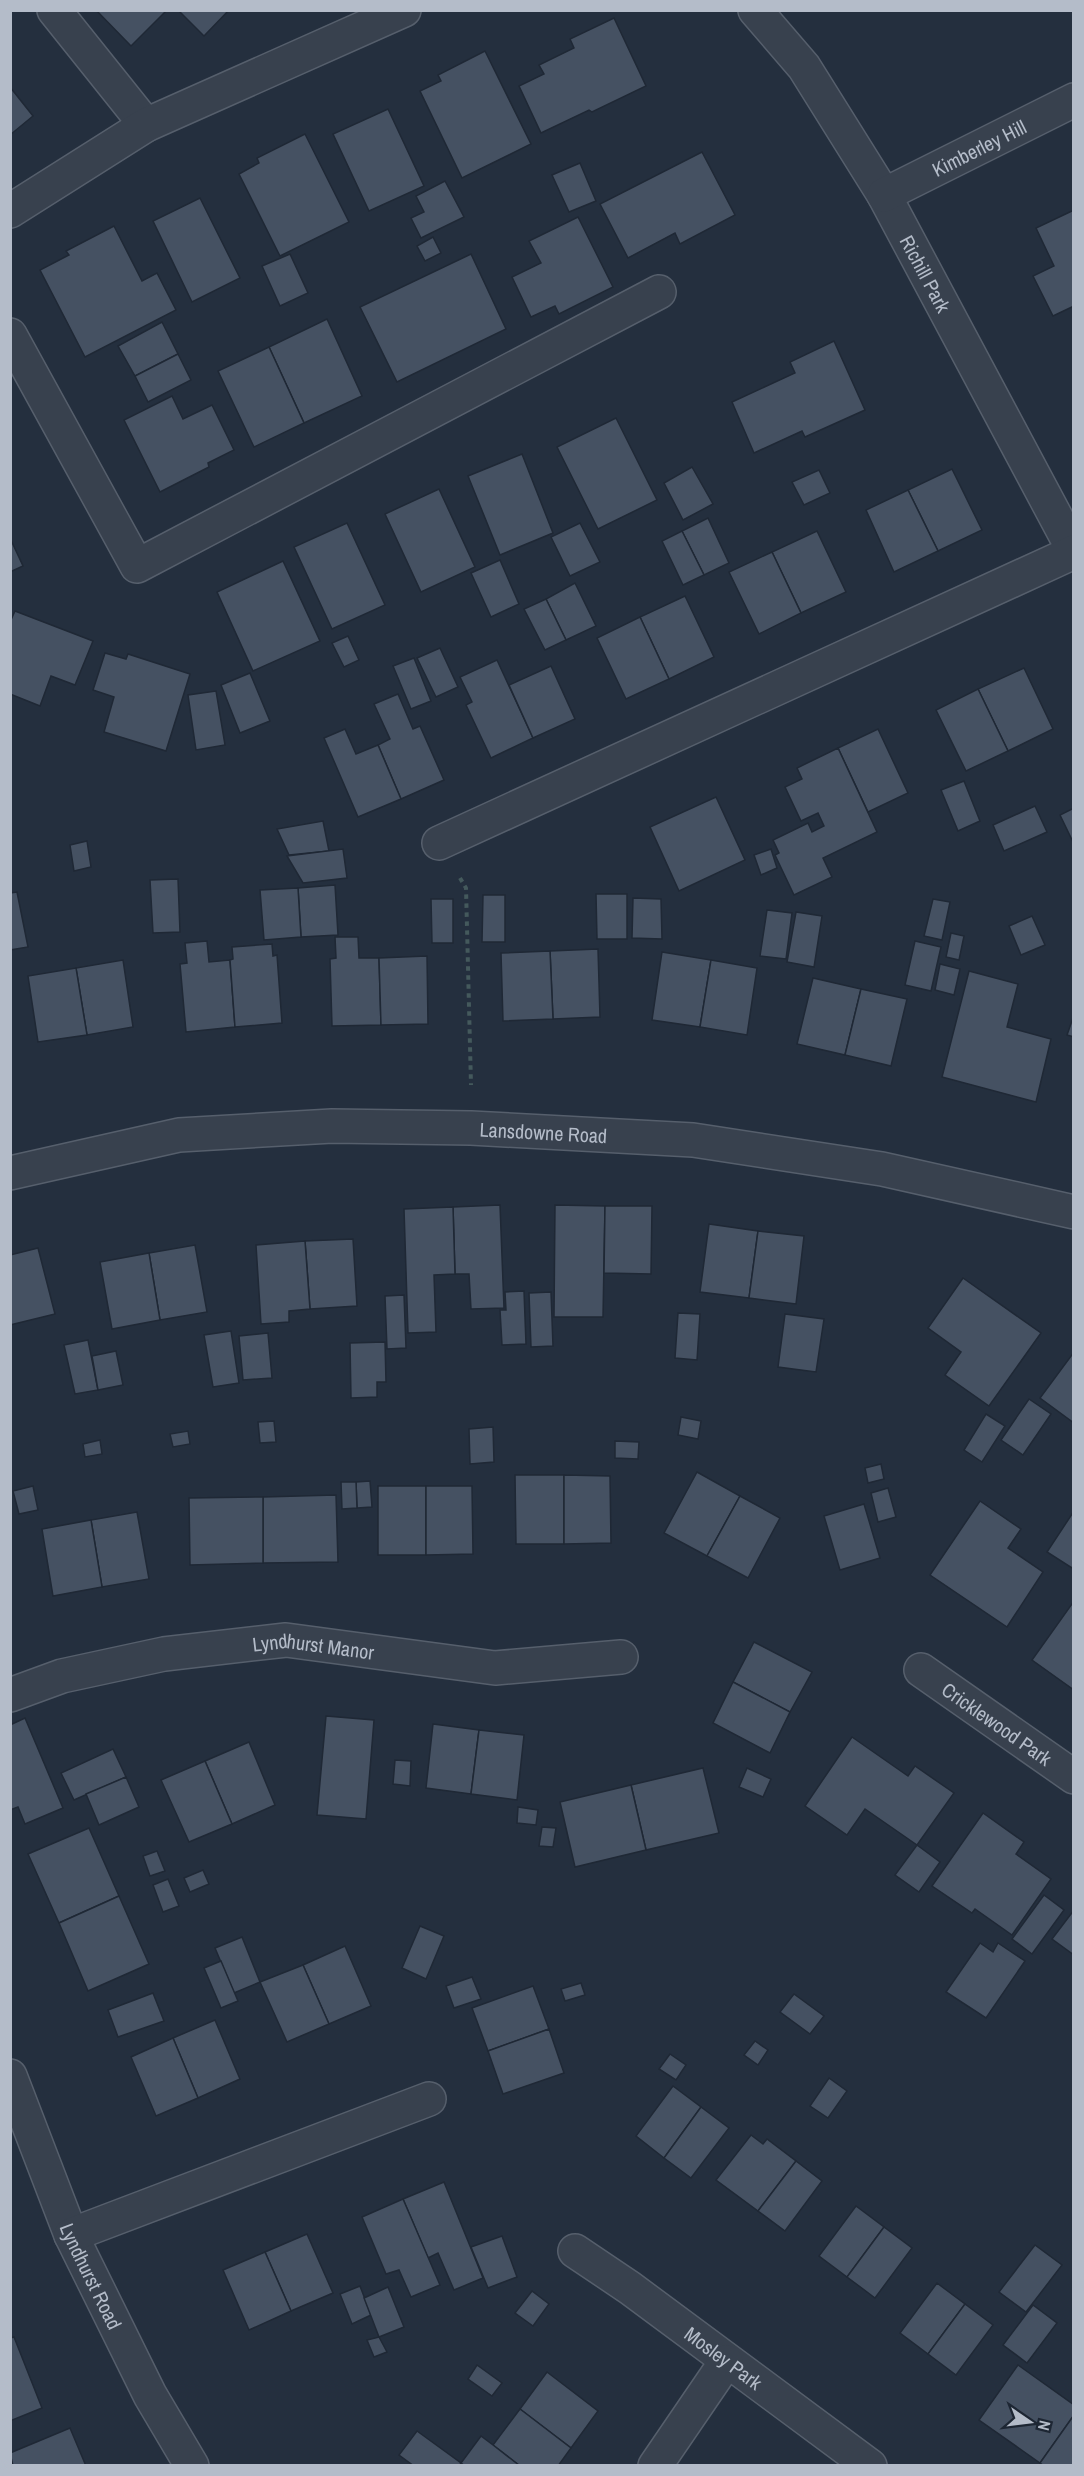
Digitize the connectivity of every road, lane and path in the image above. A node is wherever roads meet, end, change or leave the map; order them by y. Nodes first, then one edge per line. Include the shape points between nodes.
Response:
1 (54, 10) edge
2 (404, 10) edge
3 (756, 10) edge
4 (1074, 100) edge
5 (146, 125) junction
6 (884, 195) junction
7 (10, 211) edge
8 (659, 292) dead end
9 (10, 334) edge
10 (1074, 551) edge
11 (439, 843) joint
12 (471, 1128) junction
13 (10, 1173) edge
14 (1074, 1212) edge
15 (621, 1657) dead end
16 (921, 1670) dead end
17 (10, 1695) edge
18 (1074, 1777) edge
19 (10, 2076) edge
20 (429, 2099) dead end
21 (71, 2235) junction
22 (575, 2251) dead end
23 (726, 2362) junction
24 (192, 2466) edge
25 (654, 2466) edge
26 (870, 2466) edge

1 - 5 street
2 - 5 street
3 - 6 street, Richill Park via 804,67
4 - 6 street, Kimberley Hill
5 - 7 street
6 - 10 street, Richill Park
8 - 9 street via 137,566
10 - 11 street
11 - 12 path via 466,888
12 - 13 street, Lansdowne Road via 332,1126 179,1135
12 - 14 street, Lansdowne Road via 693,1140 882,1169
15 - 17 street, Lyndhurst Manor via 495,1668 286,1640 164,1654 62,1676
16 - 18 street, Cricklewood Park
19 - 21 street, Lyndhurst Road
20 - 21 street
21 - 24 street, Lyndhurst Road via 150,2396
22 - 23 street, Mosley Park
23 - 25 street
23 - 26 street, Mosley Park

